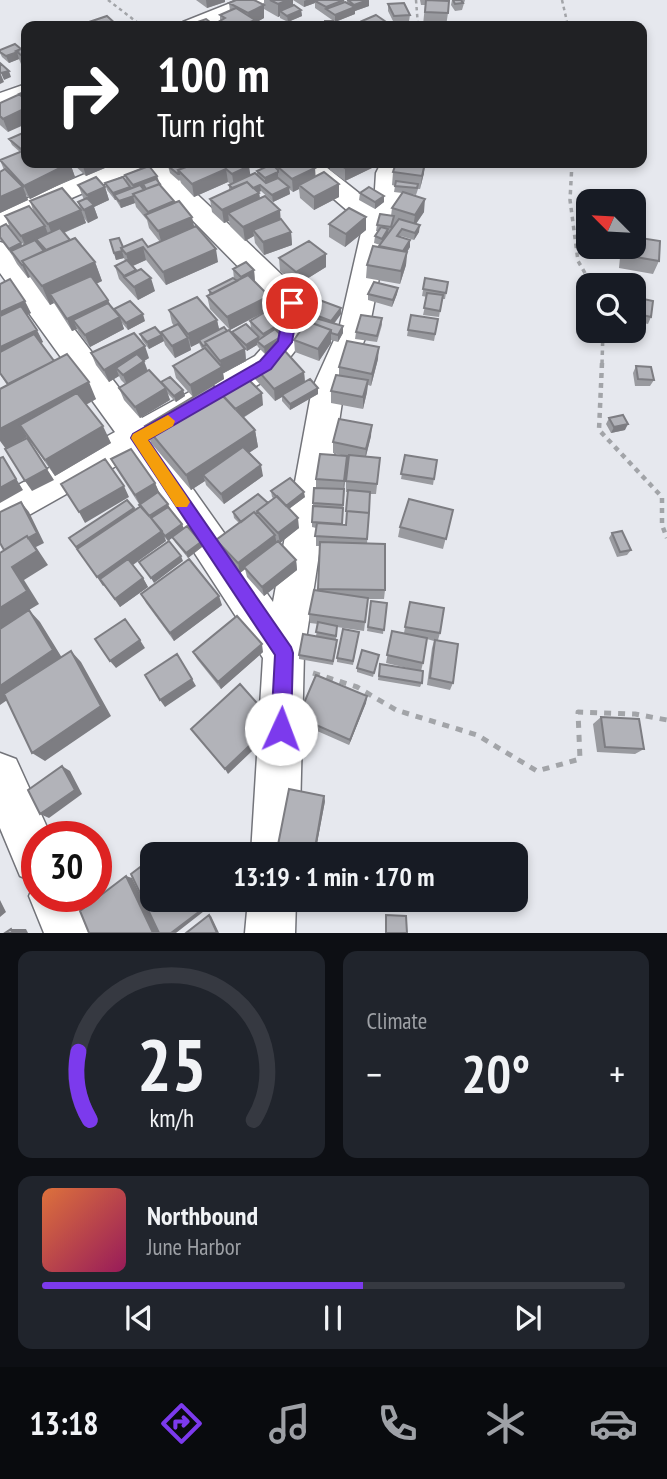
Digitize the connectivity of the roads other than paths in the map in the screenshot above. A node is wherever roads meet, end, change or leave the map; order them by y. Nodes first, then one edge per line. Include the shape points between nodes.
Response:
1 (256, 0) edge
2 (203, 21) edge
3 (21, 93) edge
4 (0, 101) edge
5 (120, 168) edge
6 (155, 168) edge
7 (312, 168) edge
8 (392, 168) edge
9 (0, 220) edge
10 (377, 221) junction
11 (0, 252) edge
12 (138, 438) junction
13 (0, 513) edge
14 (284, 653) junction
15 (0, 775) edge
16 (21, 823) edge
17 (276, 842) edge
18 (60, 912) edge
19 (271, 912) edge
20 (69, 933) edge
21 (270, 933) edge

1 - 2 street
3 - 4 street
5 - 9 street
6 - 12 street via 292,303 285,342 265,365
7 - 10 street
8 - 10 street via 390,203
10 - 14 street via 354,329 328,389
11 - 12 street
12 - 13 street
12 - 14 street
14 - 17 street
15 - 16 street
18 - 20 street
19 - 21 street

